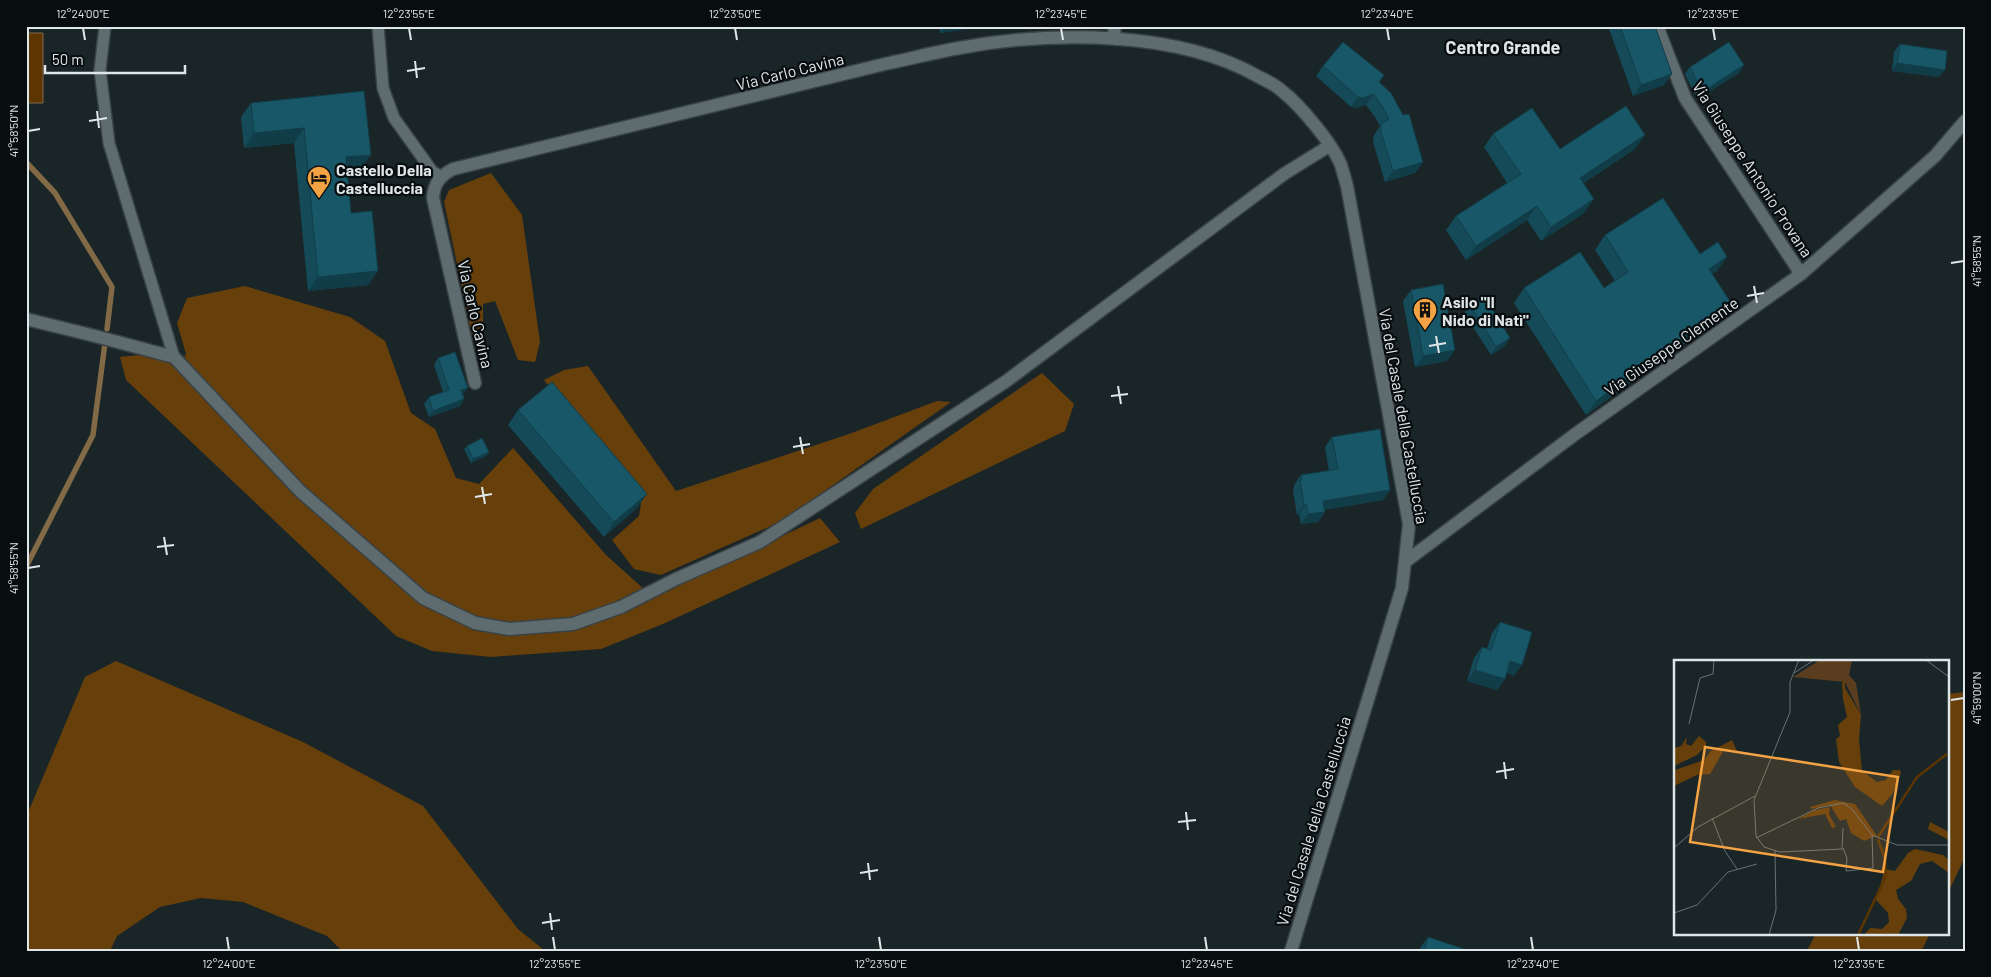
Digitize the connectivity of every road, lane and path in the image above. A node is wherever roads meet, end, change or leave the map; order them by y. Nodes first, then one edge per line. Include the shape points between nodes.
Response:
1 (105, 26) edge
2 (378, 26) edge
3 (1114, 26) edge
4 (1657, 26) edge
5 (1115, 39) junction
6 (1965, 121) edge
7 (1329, 146) junction
8 (440, 177) junction
9 (1801, 274) junction
10 (26, 319) edge
11 (174, 357) junction
12 (475, 383) dead end
13 (1405, 562) junction
14 (1291, 951) edge

1 - 11 lane via 100,70 109,143
2 - 8 lane via 383,88 394,118 432,171
3 - 5 street
4 - 9 street, Via Giuseppe Antonio Provana via 1685,98
5 - 7 street, Via Carlo Cavina via 1156,42 1242,67 1282,90 1309,117
5 - 8 street, Via Carlo Cavina via 1019,41 961,48 453,169
6 - 9 street, Via Giuseppe Clemente via 1935,156
7 - 11 street via 1284,174 1005,382 760,542 676,578 621,607 573,624 500,628 475,623 423,598 300,490
7 - 13 street, Via del Casale della Castelluccia via 1340,163 1348,186 1409,524
8 - 12 street, Via Carlo Cavina via 434,191 434,204
9 - 13 street, Via Giuseppe Clemente via 1574,435
10 - 11 street
13 - 14 street, Via del Casale della Castelluccia via 1402,588

